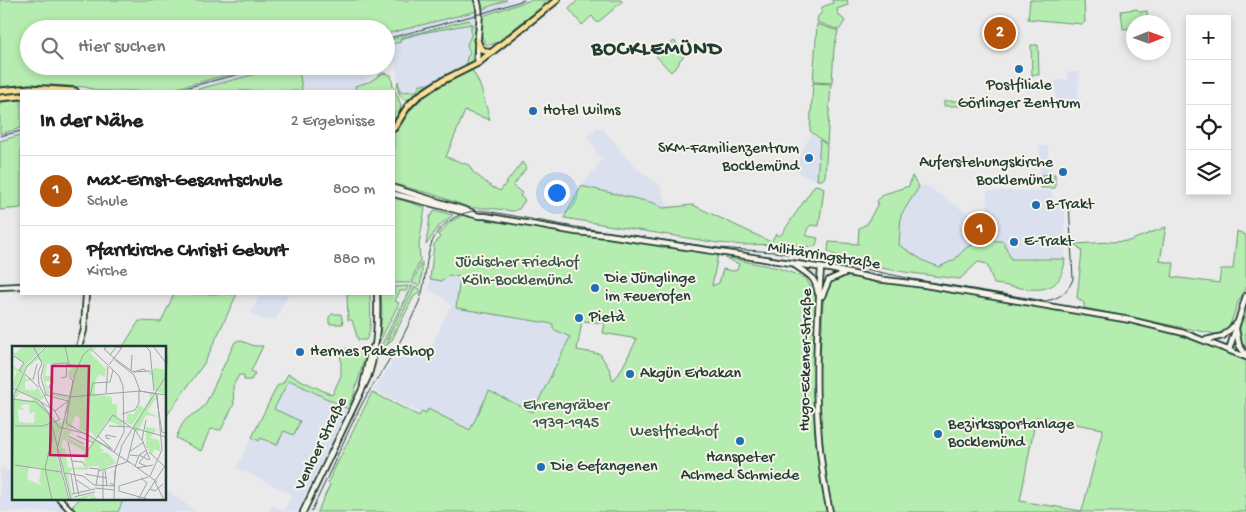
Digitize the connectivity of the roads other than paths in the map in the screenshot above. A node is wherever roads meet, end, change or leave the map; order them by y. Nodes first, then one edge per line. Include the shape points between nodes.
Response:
1 (478, 0) edge
2 (557, 0) edge
3 (477, 40) junction
4 (490, 53) junction
5 (478, 63) junction
6 (0, 90) edge
7 (60, 90) edge
8 (20, 96) edge
9 (0, 98) edge
10 (395, 126) edge
11 (395, 188) edge
12 (395, 194) edge
13 (485, 216) junction
14 (794, 265) junction
15 (821, 268) junction
16 (848, 273) junction
17 (20, 286) edge
18 (0, 288) edge
19 (86, 295) edge
20 (377, 295) edge
21 (1246, 296) edge
22 (820, 305) junction
23 (1237, 323) junction
24 (1205, 340) junction
25 (79, 346) edge
26 (1229, 350) junction
27 (1246, 356) edge
28 (61, 500) edge
29 (72, 512) edge
30 (303, 512) edge
31 (830, 512) edge

1 - 3 main road
2 - 4 main road
3 - 4 main road via 481,49
3 - 5 main road
4 - 5 main road
5 - 10 main road via 417,97
6 - 7 main road
8 - 9 main road
11 - 13 main road
12 - 13 main road, Militärringstraße
13 - 14 main road, Militärringstraße
14 - 15 main road, Militärringstraße
14 - 22 main road via 812,277
15 - 16 main road, Militärringstraße
15 - 22 main road, Hugo-Eckener-Straße
16 - 22 main road via 829,280
16 - 24 main road, Militärringstraße via 1130,320
17 - 18 main road
19 - 25 main road via 84,330
20 - 30 main road, Venloer Straße via 374,345 363,387
21 - 23 main road
22 - 31 main road, Hugo-Eckener-Straße via 818,435
23 - 24 main road via 1223,336
23 - 26 main road
23 - 27 main road via 1236,335
24 - 26 main road, Militärringstraße
26 - 27 main road, Militärringstraße
28 - 29 main road

